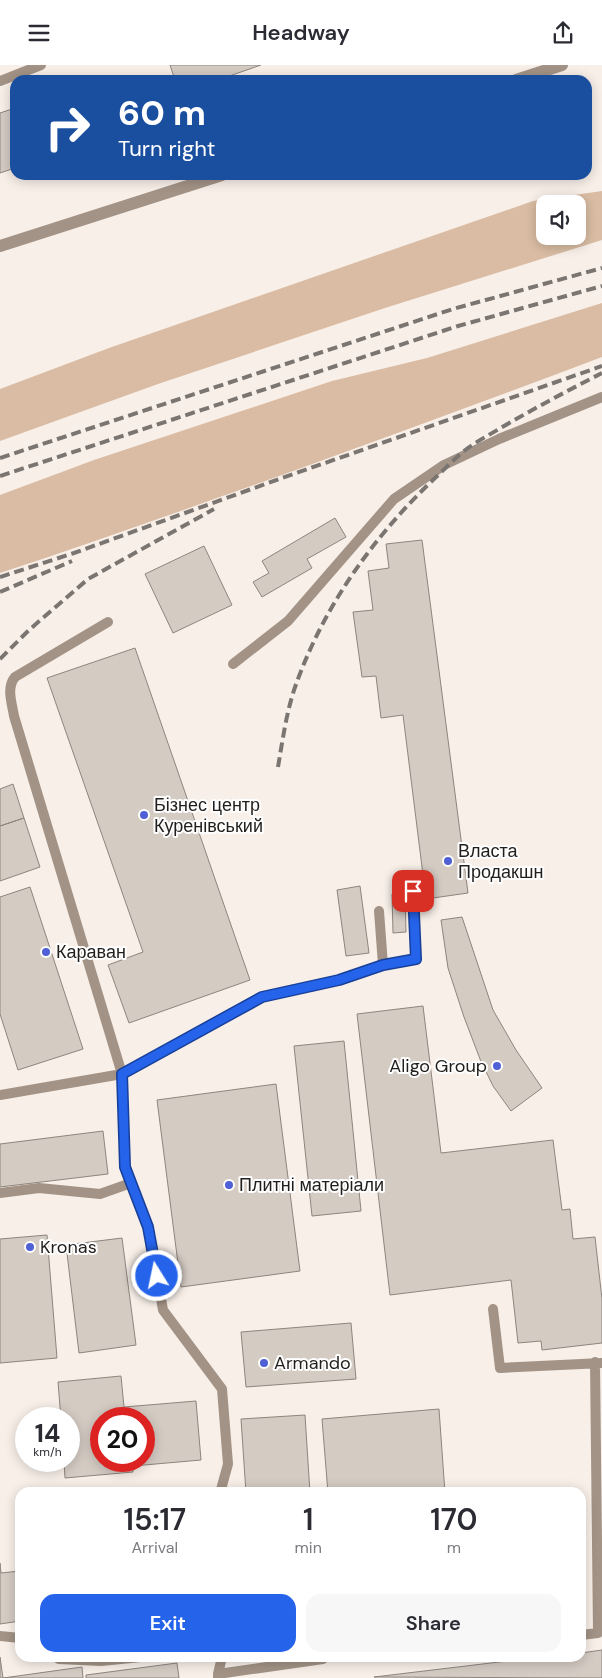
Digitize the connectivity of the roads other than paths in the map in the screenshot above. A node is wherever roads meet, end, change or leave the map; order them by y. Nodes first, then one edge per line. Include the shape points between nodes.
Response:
1 (41, 65) edge
2 (562, 65) edge
3 (15, 75) edge
4 (531, 75) edge
5 (206, 180) edge
6 (0, 246) edge
7 (602, 397) edge
8 (108, 622) dead end
9 (233, 664) dead end
10 (413, 891) dead end
11 (379, 911) dead end
12 (383, 965) junction
13 (122, 1074) junction
14 (0, 1095) edge
15 (131, 1183) junction
16 (0, 1193) edge
17 (493, 1309) dead end
18 (598, 1362) edge
19 (222, 1487) edge
20 (586, 1634) edge
21 (0, 1636) edge
22 (15, 1637) edge
23 (221, 1662) edge
24 (304, 1662) edge
25 (218, 1676) edge

1 - 3 lane
2 - 4 street
5 - 6 street
7 - 9 lane via 444,465 394,499 288,621
8 - 13 lane via 14,677 10,692 14,716
10 - 12 lane via 416,959
11 - 12 lane
12 - 13 lane via 339,980 262,997
13 - 14 lane
13 - 15 lane via 125,1167
15 - 16 lane via 100,1195 39,1188
15 - 19 lane via 148,1227 162,1309 222,1389 228,1464
17 - 18 lane via 500,1368
18 - 20 lane via 598,1633
21 - 22 lane
23 - 25 lane
24 - 25 lane

